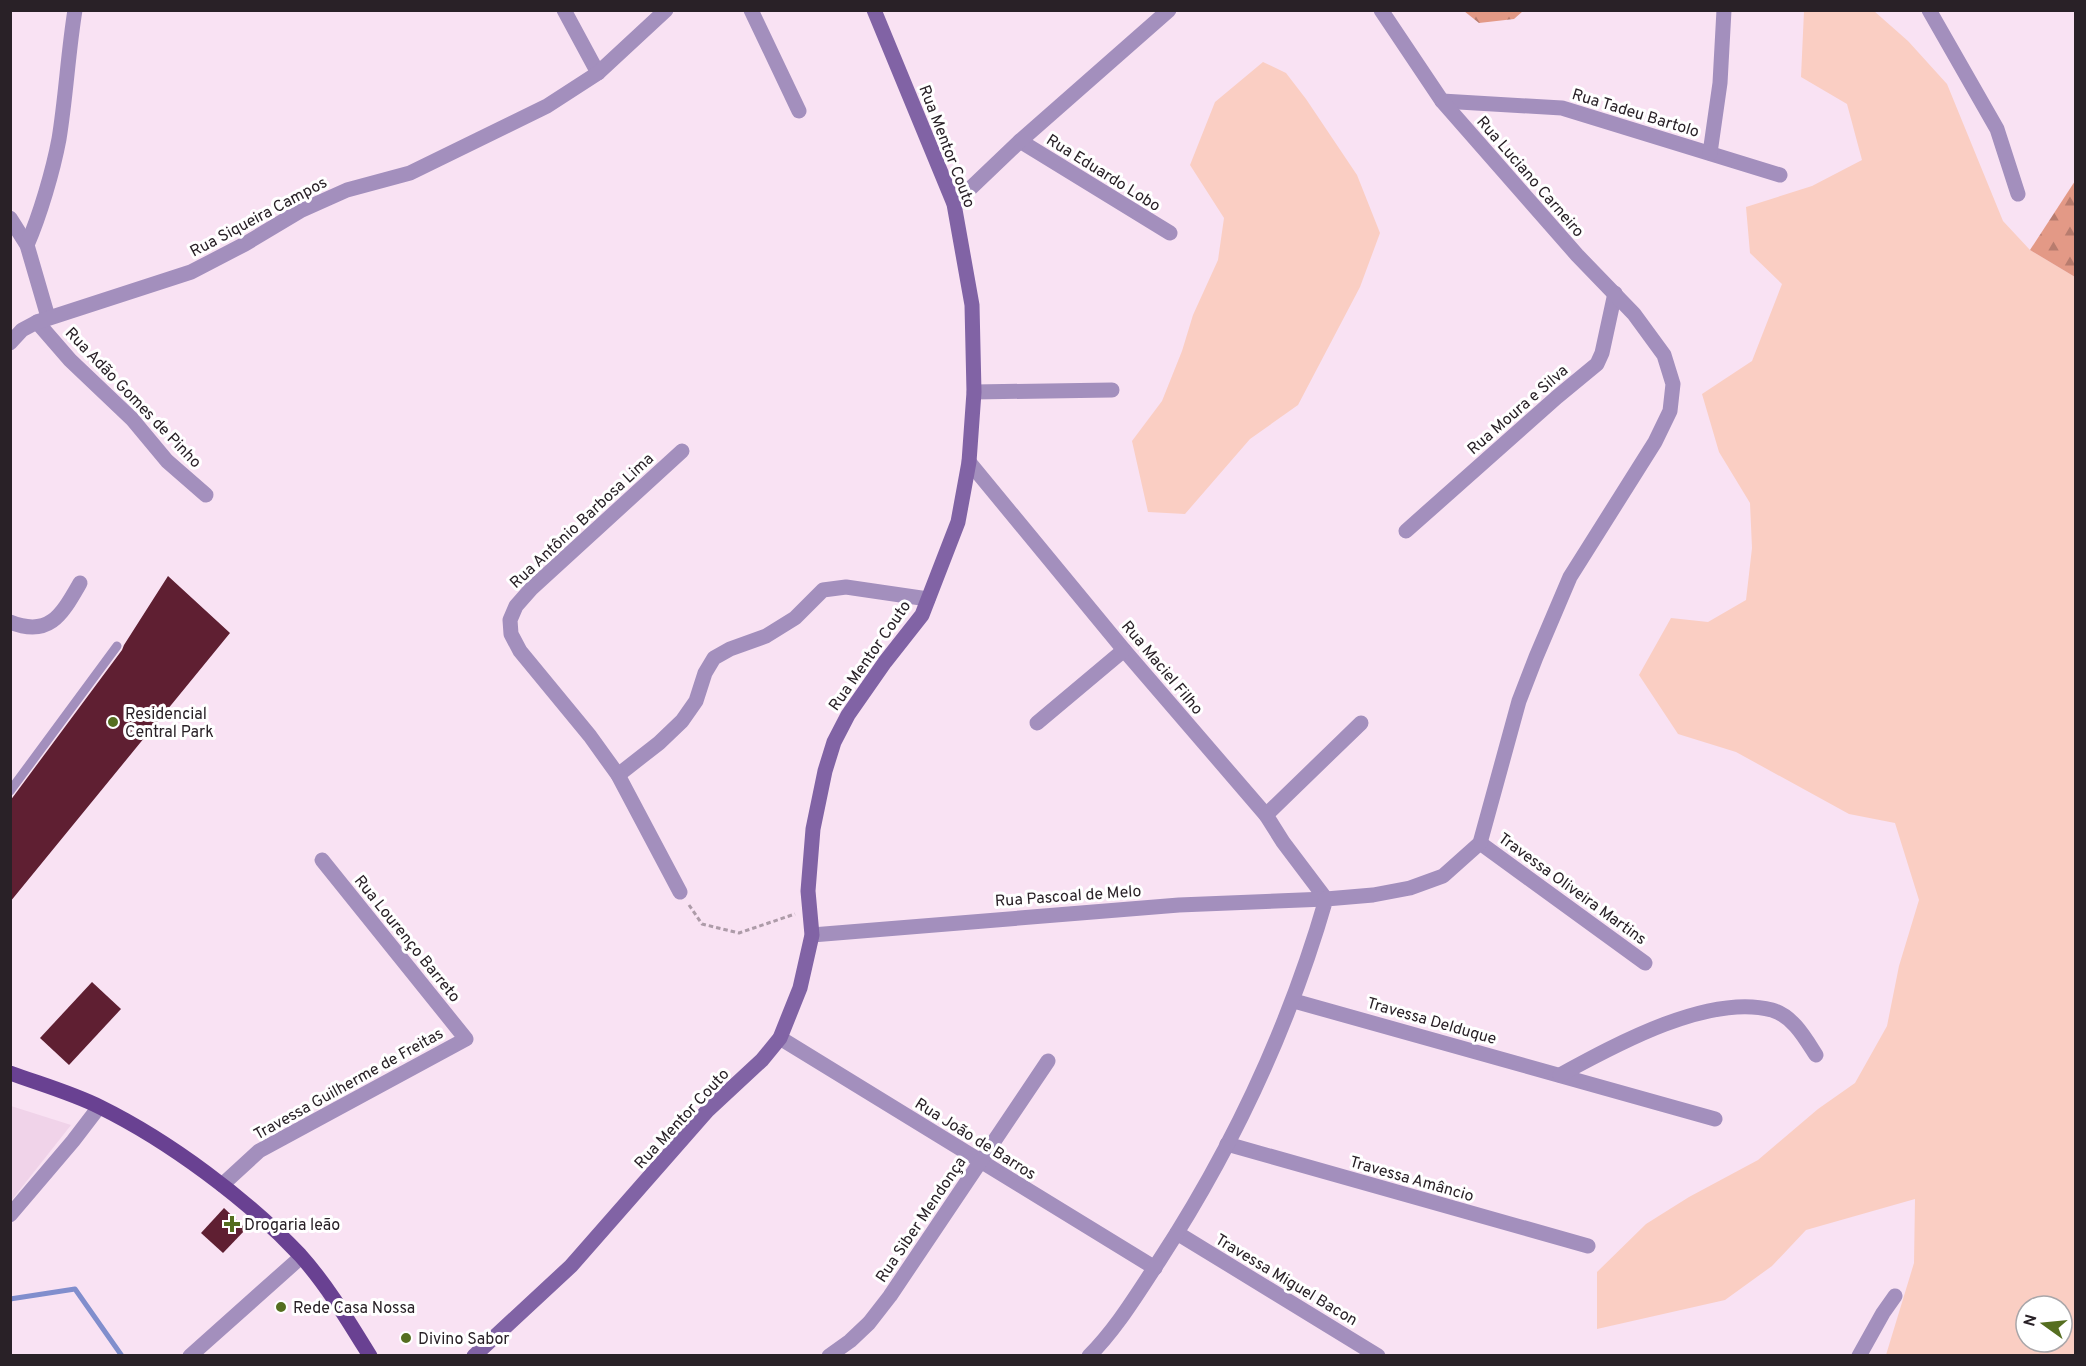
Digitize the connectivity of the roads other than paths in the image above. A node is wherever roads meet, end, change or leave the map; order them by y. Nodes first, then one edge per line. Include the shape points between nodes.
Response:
1 (75, 10) edge
2 (564, 10) edge
3 (666, 10) edge
4 (751, 10) edge
5 (874, 10) edge
6 (1169, 10) edge
7 (1381, 10) edge
8 (1724, 10) edge
9 (1929, 10) edge
10 (598, 73) junction
11 (1442, 101) junction
12 (799, 111) dead end
13 (1020, 141) junction
14 (1710, 153) junction
15 (1780, 175) dead end
16 (2018, 194) dead end
17 (954, 204) junction
18 (10, 218) edge
19 (1170, 233) dead end
20 (27, 245) junction
21 (1615, 293) junction
22 (43, 320) junction
23 (10, 342) edge
24 (1112, 390) dead end
25 (974, 392) junction
26 (682, 450) dead end
27 (969, 462) junction
28 (206, 495) dead end
29 (1406, 531) dead end
30 (80, 583) dead end
31 (928, 599) junction
32 (10, 622) edge
33 (117, 646) dead end
34 (1124, 650) junction
35 (1037, 723) dead end
36 (1361, 723) dead end
37 (618, 775) junction
38 (10, 791) edge
39 (1266, 815) junction
40 (1480, 843) junction
41 (322, 860) dead end
42 (680, 892) road end
43 (1326, 899) junction
44 (812, 935) junction
45 (1645, 963) dead end
46 (1294, 1001) junction
47 (780, 1038) junction
48 (466, 1039) joint
49 (1816, 1055) dead end
50 (1048, 1061) dead end
51 (10, 1073) edge
52 (1560, 1074) junction
53 (99, 1107) junction
54 (1715, 1119) dead end
55 (1227, 1144) junction
56 (981, 1162) junction
57 (222, 1185) junction
58 (10, 1215) edge
59 (1177, 1233) junction
60 (1588, 1246) dead end
61 (302, 1257) junction
62 (1155, 1268) junction
63 (1895, 1296) dead end
64 (190, 1356) edge
65 (370, 1356) edge
66 (474, 1356) edge
67 (829, 1356) edge
68 (1089, 1356) edge
69 (1378, 1356) edge
70 (1859, 1356) edge

1 - 20 street via 58,140
2 - 10 street
3 - 10 street, Rua Siqueira Campos
4 - 12 street
5 - 17 street, Rua Mentor Couto
6 - 13 street
7 - 11 street, Rua Luciano Carneiro
8 - 14 street, Rua Tadeu Bartolo via 1720,83
9 - 16 street via 1997,129
10 - 22 street, Rua Siqueira Campos via 548,106 410,173 348,190 300,211 191,272
11 - 14 street, Rua Tadeu Bartolo via 1562,108
11 - 21 street, Rua Luciano Carneiro
13 - 17 street
13 - 19 street, Rua Eduardo Lobo
14 - 15 street, Rua Tadeu Bartolo
17 - 25 street, Rua Mentor Couto via 972,305
18 - 20 street, Rua Adão Gomes de Pinho
20 - 22 street, Rua Adão Gomes de Pinho
21 - 29 street, Rua Moura e Silva via 1597,364
21 - 40 street, Rua Luciano Carneiro via 1664,356 1673,384 1670,411 1566,587 1519,701
22 - 23 street, Rua Siqueira Campos via 22,330
22 - 28 street, Rua Adão Gomes de Pinho via 70,360 132,419 167,461
24 - 25 street
25 - 27 street, Rua Mentor Couto
26 - 37 street, Rua Antônio Barbosa Lima via 531,589 510,620 511,634 520,651
27 - 31 street, Rua Mentor Couto via 957,522
27 - 34 street, Rua Maciel Filho
30 - 32 street via 50,624 29,628
31 - 37 street via 853,587 823,590 795,618 766,636 714,658 696,701 682,721
31 - 44 street, Rua Mentor Couto via 922,615 848,715 834,742 813,829 807,891
33 - 38 lane
34 - 35 street
34 - 39 street, Rua Maciel Filho
36 - 39 street
37 - 42 street, Rua Antônio Barbosa Lima
39 - 43 street, Rua Maciel Filho
40 - 43 street, Rua Pascoal de Melo via 1443,876 1410,888
40 - 45 street, Travessa Oliveira Martins
41 - 48 street, Rua Lourenço Barreto
43 - 44 street, Rua Pascoal de Melo via 1179,905
43 - 46 street
44 - 47 street, Rua Mentor Couto via 800,987
46 - 52 street, Travessa Delduque
46 - 55 street
47 - 56 street, Rua João de Barros
47 - 66 street, Rua Mentor Couto via 707,1111 571,1266
48 - 57 street, Travessa Guilherme de Freitas via 259,1151
49 - 52 street via 1797,1026 1774,1010 1736,1006 1702,1011 1612,1046
50 - 56 street, Rua Siber Mendonça
51 - 53 main road
52 - 54 street, Travessa Delduque
53 - 57 main road via 164,1144
53 - 58 street
55 - 59 street
55 - 60 street, Travessa Amâncio
56 - 62 street, Rua João de Barros
56 - 67 street, Rua Siber Mendonça via 869,1323
57 - 61 main road
59 - 62 street
59 - 69 street, Travessa Miguel Bacon
61 - 64 street
61 - 65 main road
62 - 68 street
63 - 70 street

